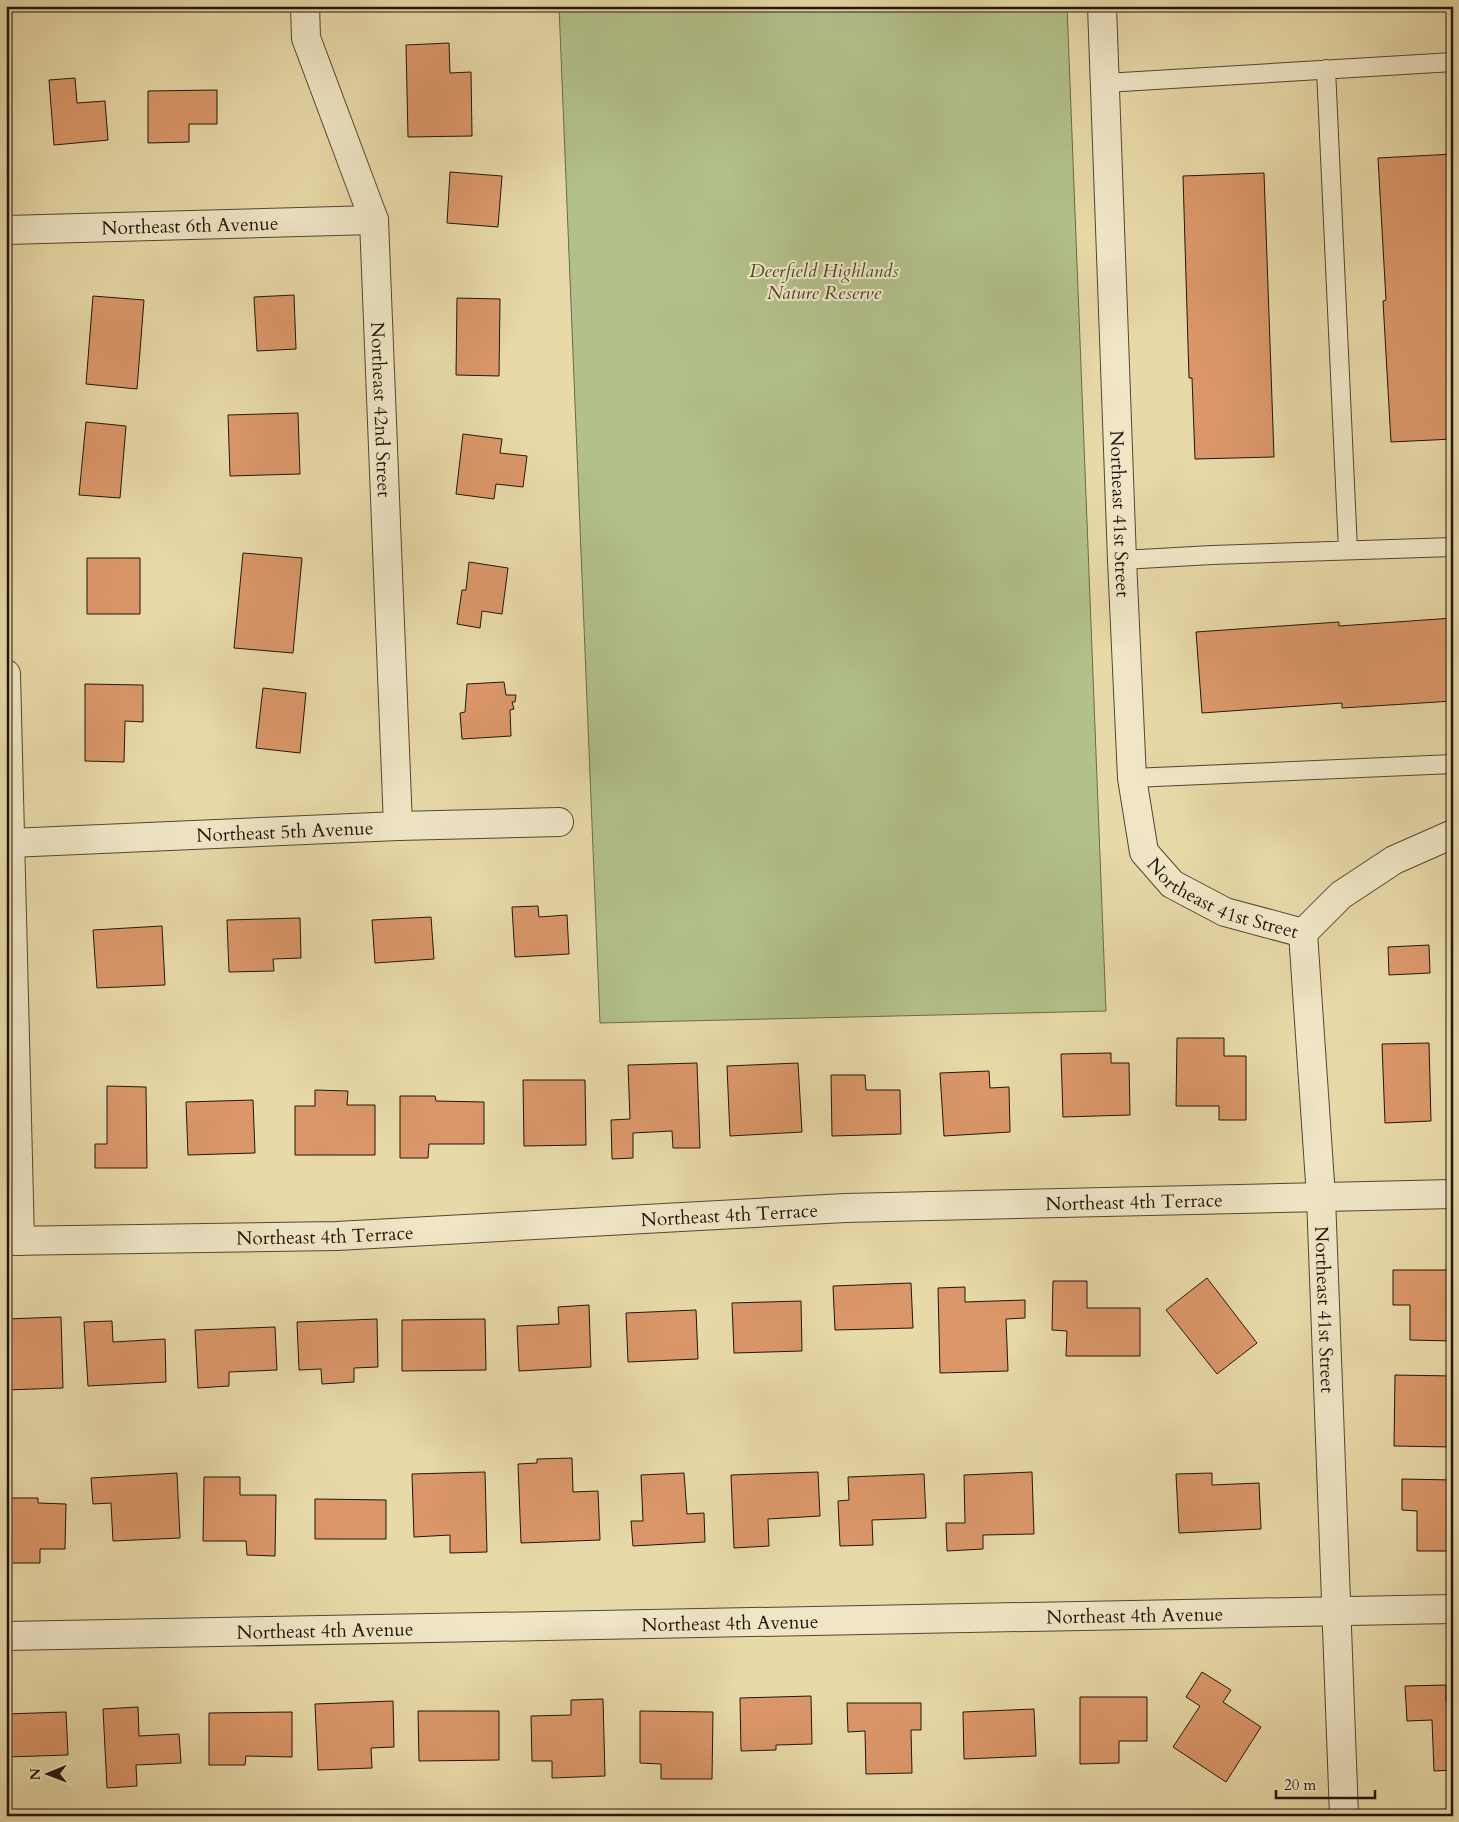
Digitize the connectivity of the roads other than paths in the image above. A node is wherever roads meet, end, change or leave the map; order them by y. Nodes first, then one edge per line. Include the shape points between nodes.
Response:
1 (305, 6) edge
2 (1102, 6) edge
3 (1453, 62) edge
4 (1326, 69) junction
5 (1105, 83) junction
6 (374, 220) junction
7 (6, 230) edge
8 (1453, 547) edge
9 (1348, 550) junction
10 (1122, 560) junction
11 (6, 674) edge
12 (1453, 764) edge
13 (1132, 778) junction
14 (559, 822) dead end
15 (398, 826) junction
16 (1453, 834) edge
17 (10, 843) junction
18 (1303, 933) junction
19 (1453, 1194) edge
20 (1321, 1197) junction
21 (13, 1241) edge
22 (1453, 1608) edge
23 (1337, 1610) junction
24 (6, 1636) edge
25 (1344, 1816) edge

1 - 6 street, Northeast 42nd Street via 306,38
2 - 5 street, Northeast 41st Street
3 - 4 lane
4 - 5 lane
4 - 9 lane
5 - 10 street, Northeast 41st Street
6 - 7 street, Northeast 6th Avenue
6 - 15 street, Northeast 42nd Street
8 - 9 lane
9 - 10 lane
10 - 13 street, Northeast 41st Street
11 - 17 street
12 - 13 lane
13 - 18 street, Northeast 41st Street via 1144,852 1172,884 1225,912
14 - 15 street, Northeast 5th Avenue
15 - 17 street, Northeast 5th Avenue
16 - 18 street via 1394,860 1341,895
17 - 21 street
18 - 20 street, Northeast 41st Street
19 - 20 street, Northeast 4th Terrace
20 - 21 street, Northeast 4th Terrace via 845,1208 336,1236
20 - 23 street, Northeast 41st Street
22 - 23 street, Northeast 4th Avenue
23 - 24 street, Northeast 4th Avenue
23 - 25 street, Northeast 41st Street

